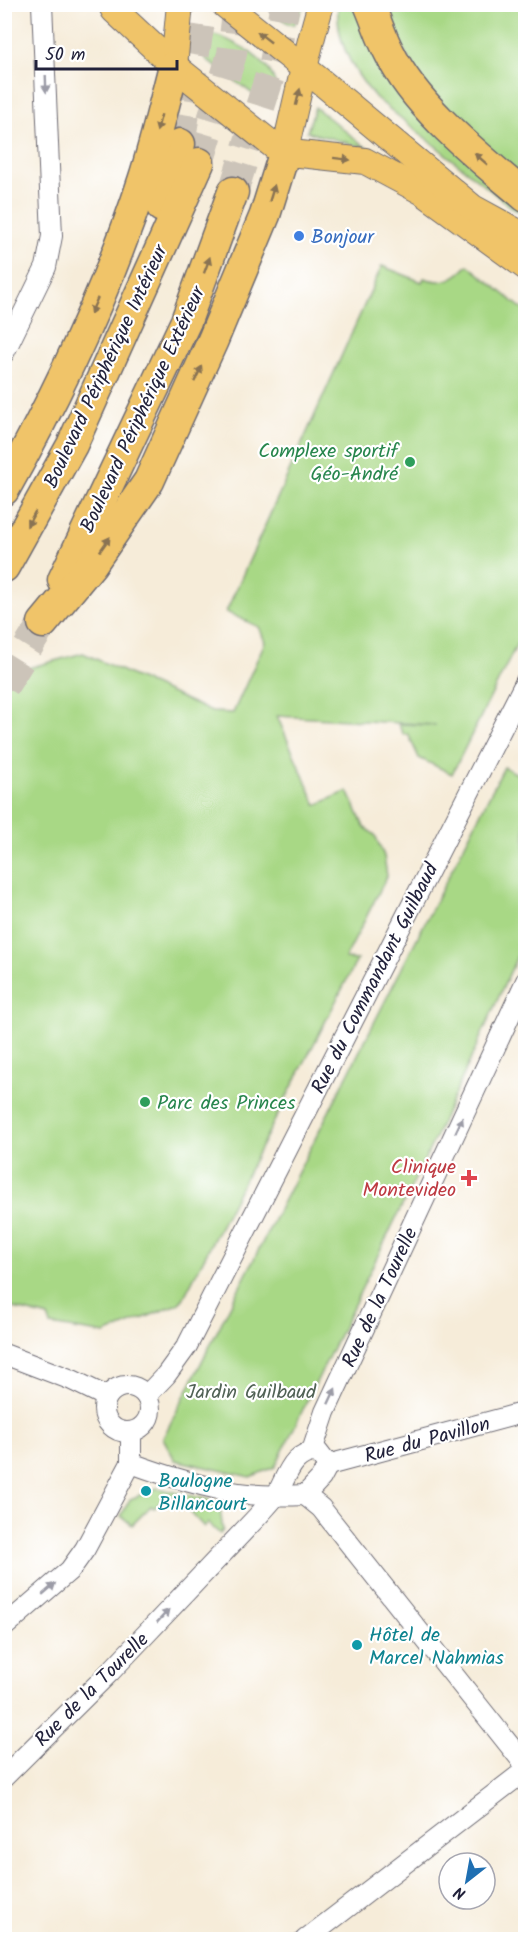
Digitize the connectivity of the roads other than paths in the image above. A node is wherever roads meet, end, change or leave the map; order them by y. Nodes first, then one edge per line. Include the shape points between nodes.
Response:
1 (42, 4) edge
2 (111, 4) edge
3 (180, 4) edge
4 (224, 4) edge
5 (321, 4) edge
6 (369, 4) edge
7 (174, 66) junction
8 (305, 69) junction
9 (189, 153) tunnel mouth
10 (284, 154) junction
11 (233, 192) tunnel mouth
12 (525, 197) edge
13 (525, 237) edge
14 (525, 267) edge
15 (4, 353) edge
16 (4, 490) edge
17 (4, 567) edge
18 (525, 681) edge
19 (525, 981) edge
20 (4, 1354) edge
21 (146, 1396) junction
22 (107, 1397) junction
23 (525, 1412) edge
24 (131, 1432) junction
25 (312, 1451) junction
26 (131, 1463) junction
27 (328, 1464) junction
28 (305, 1495) junction
29 (276, 1496) junction
30 (4, 1627) edge
31 (525, 1768) edge
32 (4, 1777) edge
33 (305, 1940) edge

1 -> 15 street via 52,236 46,267
2 - 7 main road
3 - 7 main road
8 -> 4 main road
5 - 8 main road
12 -> 6 highway via 418,97 390,54
7 - 10 main road
7 -> 16 highway via 143,180 104,284 38,429
10 -> 8 main road
8 - 13 main road via 473,208
9 -> 17 highway, Boulevard Périphérique Intérieur via 137,301 72,445
10 - 11 highway, Boulevard Périphérique Extérieur via 265,215 149,481 91,565 43,623 186,321
10 -> 14 main road via 365,161 423,192
18 - 21 street, Rue du Commandant Guilbaud via 187,1346
25 -> 19 street, Rue de la Tourelle via 325,1412
20 - 22 street
21 - 22 street via 141,1390 126,1386
21 - 24 street via 148,1418
22 - 24 street via 105,1419 116,1430
23 - 27 street, Rue du Pavillon
24 - 26 street
25 - 27 street via 318,1452
25 - 29 street, Rue de la Tourelle via 296,1459
26 - 29 street via 239,1493
30 -> 26 street via 70,1570
27 - 28 street
28 - 29 street
28 - 31 street via 321,1508
32 -> 29 street, Rue de la Tourelle via 110,1672
31 - 33 street

